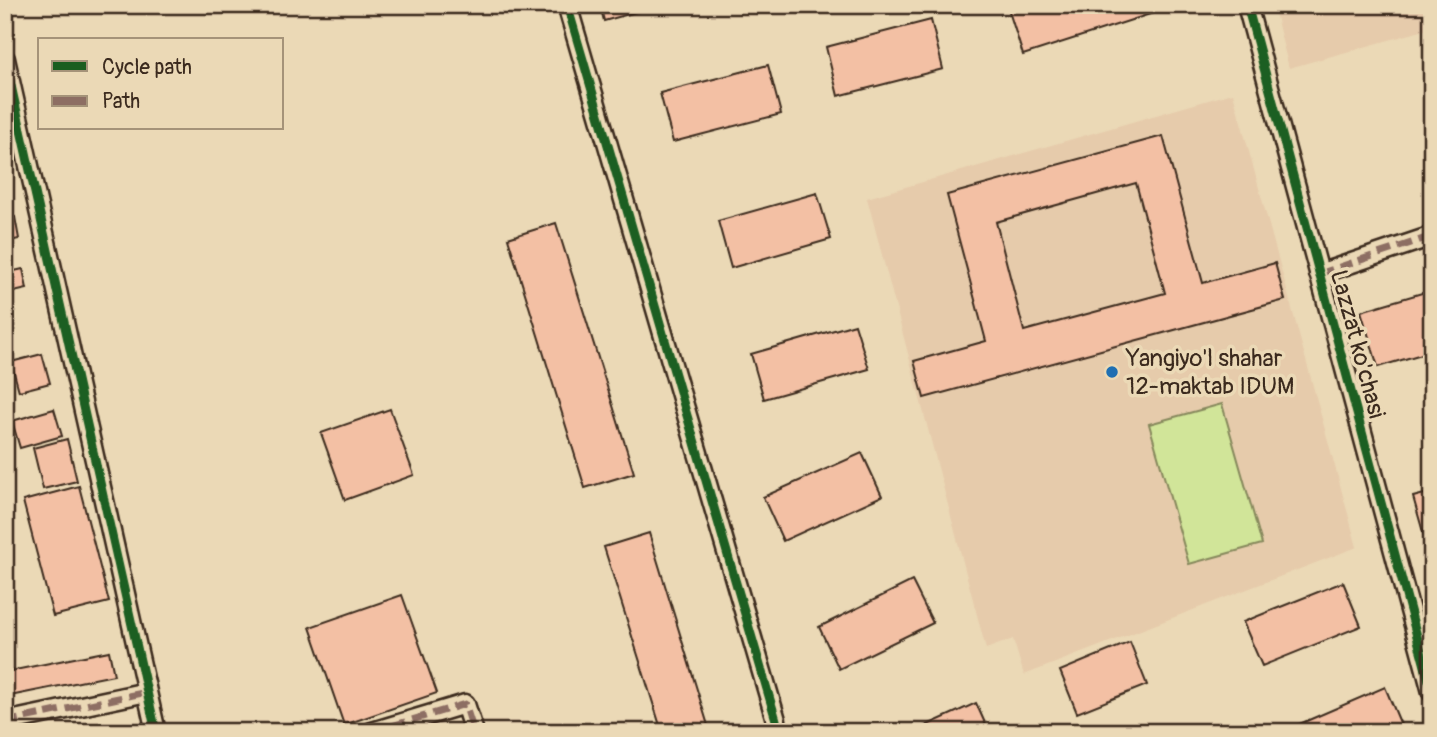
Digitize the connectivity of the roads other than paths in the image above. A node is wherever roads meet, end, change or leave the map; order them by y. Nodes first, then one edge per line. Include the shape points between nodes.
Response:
1 (567, 5) edge
2 (1247, 5) edge
3 (5, 59) edge
4 (1432, 236) edge
5 (1319, 274) junction
6 (1424, 631) edge
7 (147, 692) junction
8 (1432, 692) edge
9 (5, 722) edge
10 (156, 732) edge
11 (372, 732) edge
12 (474, 732) edge
13 (777, 732) edge

1 - 13 street
2 - 5 street, Lazzat ko'chasi
3 - 7 street
4 - 5 street
5 - 6 street, Lazzat ko'chasi
6 - 8 street, Lazzat ko'chasi
7 - 9 street
7 - 10 street
11 - 12 street via 465,704

